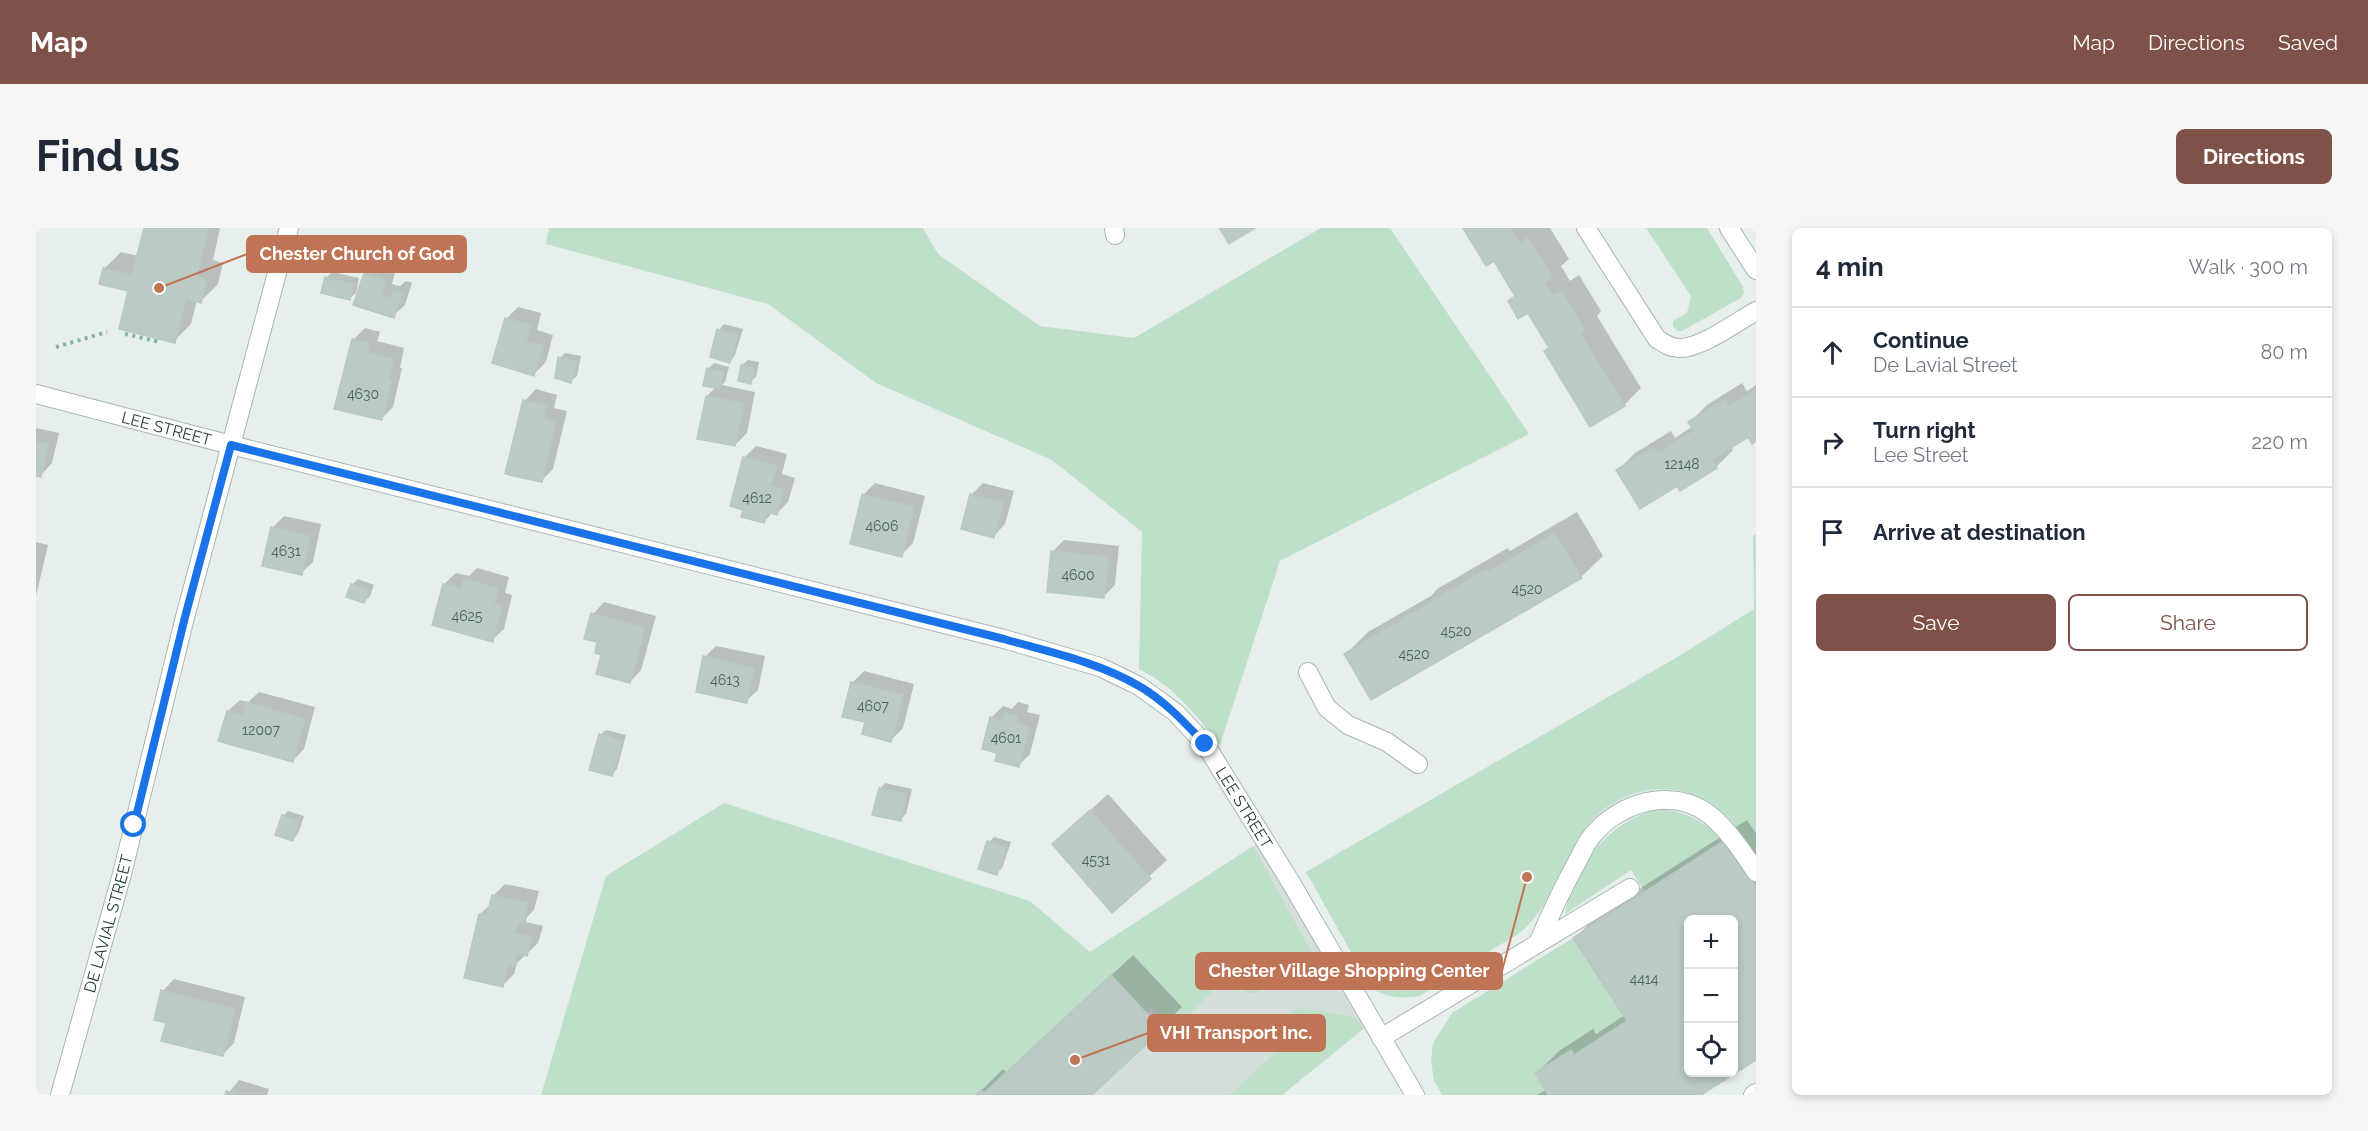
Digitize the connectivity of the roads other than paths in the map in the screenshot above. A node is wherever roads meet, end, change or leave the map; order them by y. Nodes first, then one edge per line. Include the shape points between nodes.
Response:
1 (289, 228) edge
2 (1586, 228) edge
3 (1730, 228) edge
4 (1756, 270) edge
5 (1756, 311) edge
6 (36, 394) edge
7 (231, 445) junction
8 (1308, 672) dead end
9 (1418, 764) dead end
10 (1756, 872) edge
11 (1630, 888) dead end
12 (1538, 943) junction
13 (1382, 1038) junction
14 (60, 1095) edge
15 (1415, 1095) edge

1 - 7 street, DE LAVIAL STREET
2 - 5 street via 1657,339 1667,346 1694,345
3 - 4 street
6 - 7 street, LEE STREET
7 - 13 street, LEE STREET via 1004,639 1100,667 1140,686 1174,712 1205,744
7 - 14 street, DE LAVIAL STREET via 122,874
8 - 9 street via 1328,708 1348,725 1387,742
10 - 12 street via 1729,832 1708,813 1688,803 1639,802 1613,817 1592,836 1560,891
11 - 12 street
12 - 13 street
13 - 15 street, LEE STREET

